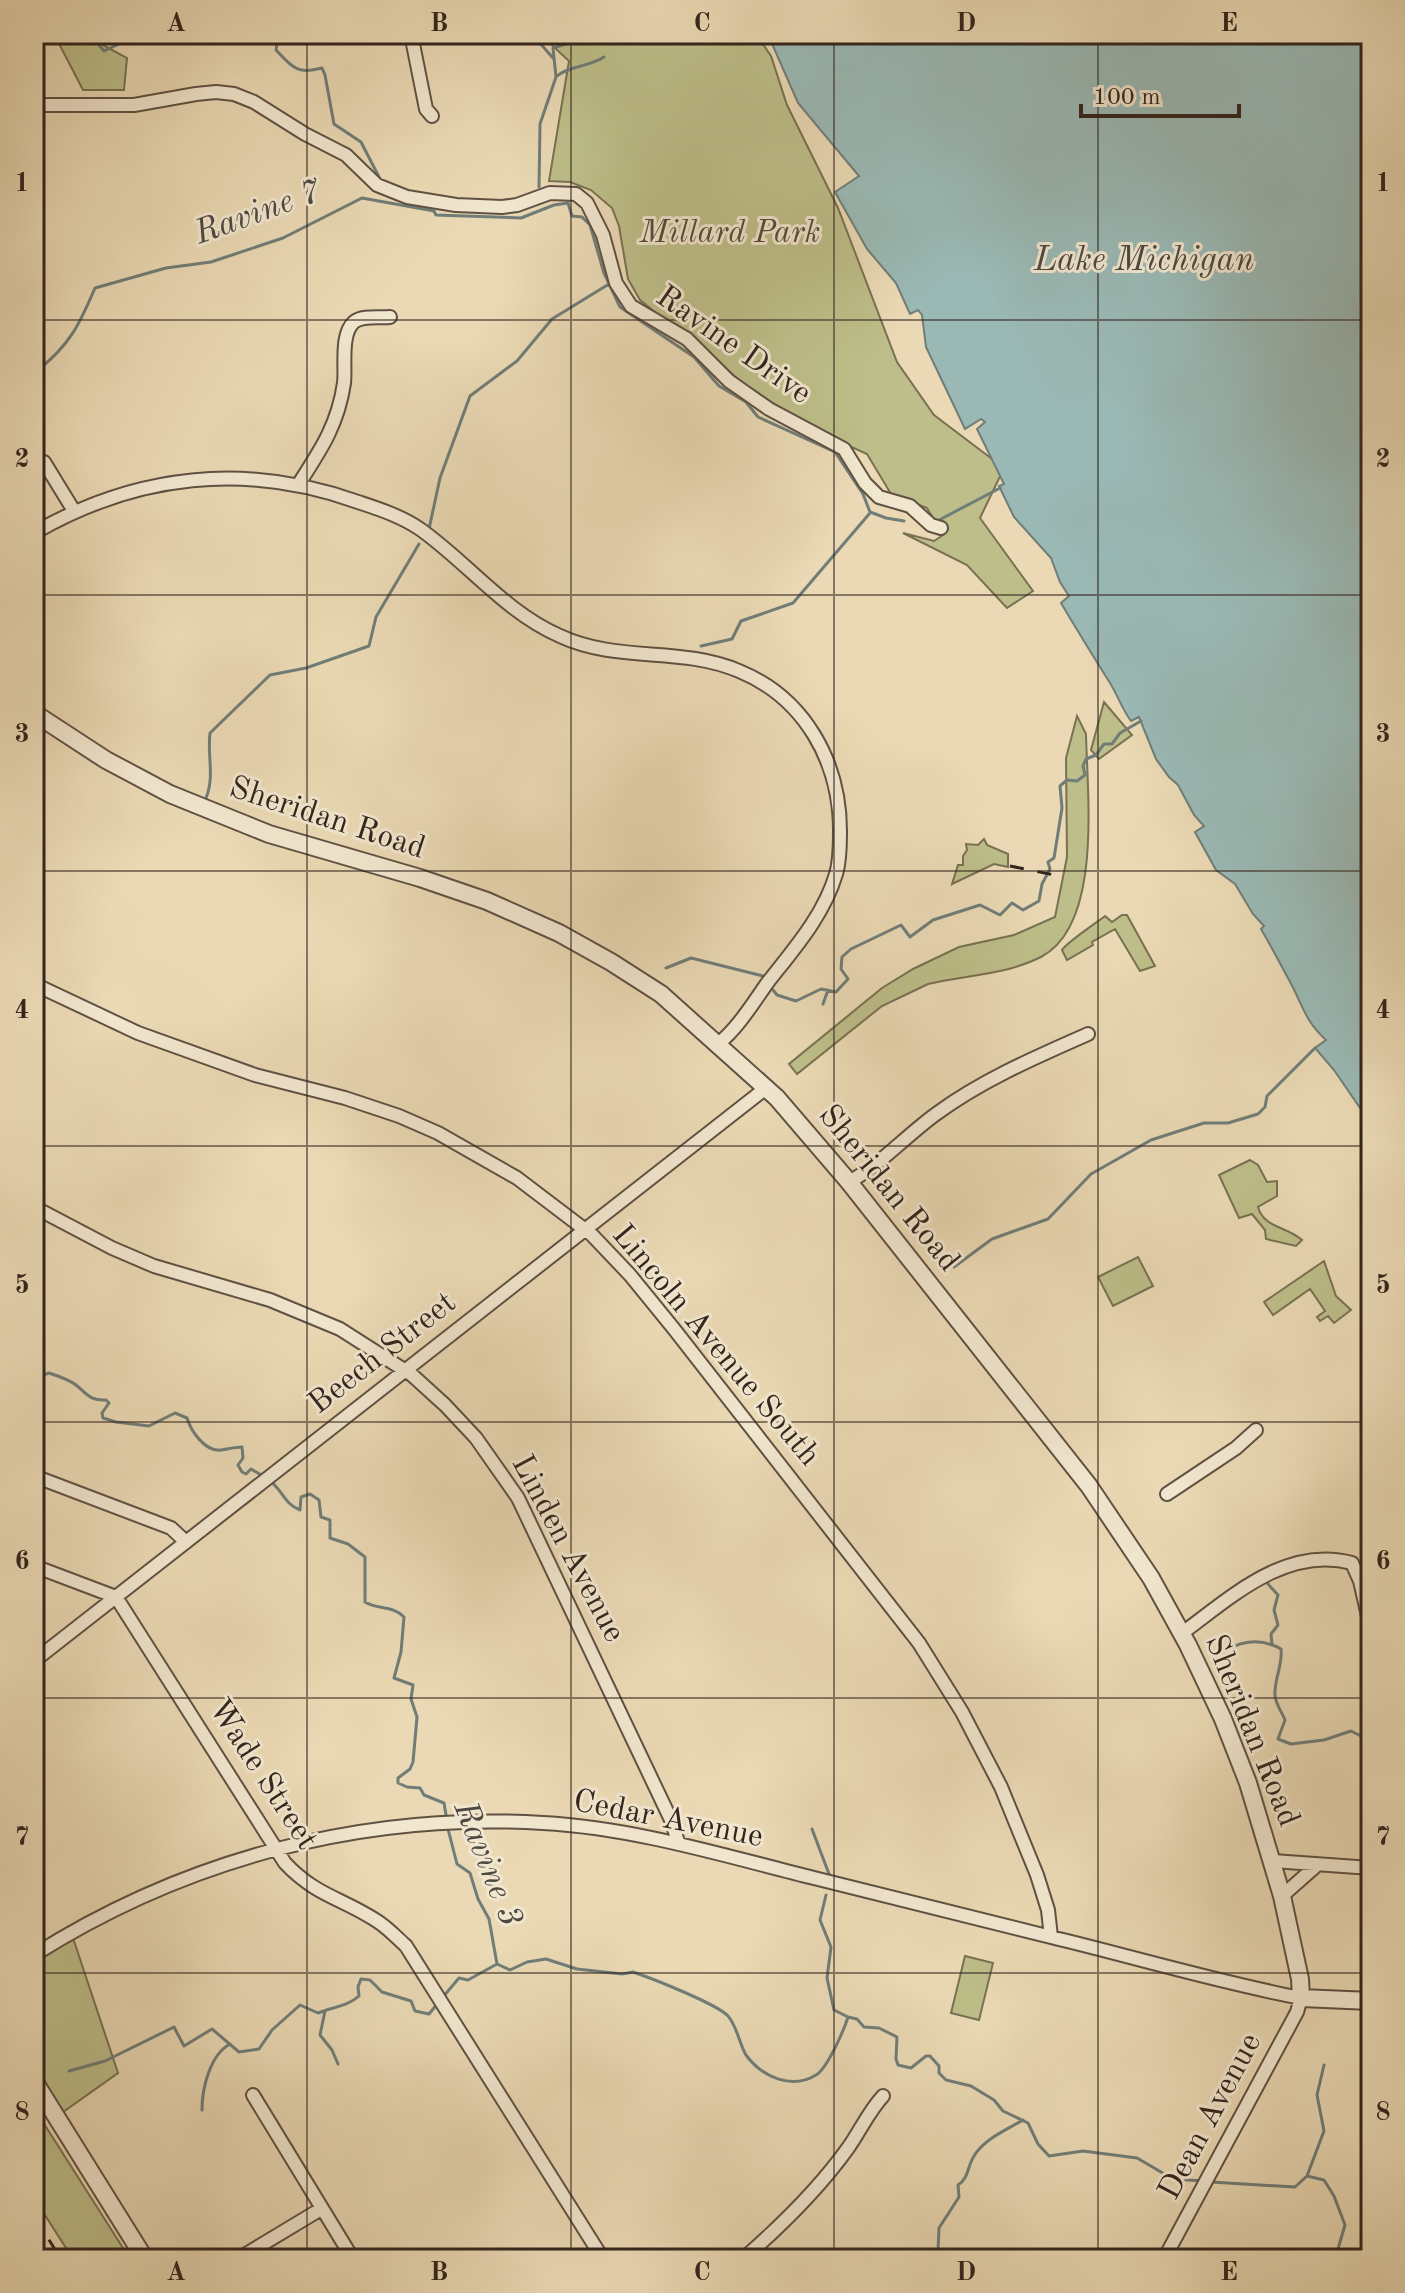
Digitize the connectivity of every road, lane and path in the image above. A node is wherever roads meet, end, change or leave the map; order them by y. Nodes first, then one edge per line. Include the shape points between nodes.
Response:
1 (411, 34) edge
2 (34, 105) edge
3 (432, 116) dead end
4 (390, 317) dead end
5 (44, 462) dead end
6 (298, 485) junction
7 (74, 511) junction
8 (941, 528) dead end
9 (34, 533) edge
10 (34, 713) edge
11 (34, 984) edge
12 (1088, 1034) dead end
13 (718, 1044) junction
14 (766, 1088) junction
15 (849, 1182) junction
16 (34, 1207) edge
17 (584, 1229) junction
18 (404, 1370) junction
19 (1256, 1430) dead end
20 (34, 1476) edge
21 (1167, 1494) dead end
22 (186, 1542) junction
23 (34, 1566) edge
24 (116, 1597) junction
25 (1371, 1629) edge
26 (1181, 1634) junction
27 (34, 1661) edge
28 (678, 1842) junction
29 (274, 1849) junction
30 (1273, 1861) junction
31 (1316, 1866) junction
32 (1371, 1868) edge
33 (1282, 1896) junction
34 (1051, 1937) junction
35 (34, 1955) edge
36 (1301, 1998) junction
37 (1371, 2001) edge
38 (34, 2081) edge
39 (253, 2095) dead end
40 (883, 2096) dead end
41 (321, 2209) junction
42 (145, 2259) edge
43 (238, 2259) edge
44 (353, 2259) edge
45 (603, 2259) edge
46 (743, 2259) edge
47 (1164, 2259) edge

1 - 3 street via 426,109
2 - 8 street, Ravine Drive via 134,105 196,94 234,94 346,155 377,185 398,195 502,207 550,193 576,194 587,203 603,235 616,283 631,306 687,339 729,381 769,409 844,449 879,497 910,506
4 - 6 street via 351,325 334,425
5 - 7 street
6 - 7 street via 191,479 122,493
6 - 13 street via 393,514 419,528 511,608 544,629 580,646 686,656 740,671 776,693 812,729 838,799 837,872 805,935
7 - 9 street
10 - 13 street, Sheridan Road via 170,794 269,834 476,897 559,933 661,994
11 - 17 street, Lincoln Avenue South via 182,1050 345,1098 438,1133 517,1178
12 - 15 street via 961,1098
13 - 14 street, Sheridan Road
14 - 15 street, Sheridan Road
14 - 17 street, Beech Street
15 - 26 street, Sheridan Road via 1089,1486 1151,1578
16 - 18 street, Linden Avenue via 154,1266 270,1300 340,1329
17 - 18 street, Beech Street
17 - 34 street, Lincoln Avenue South via 674,1329 919,1643 1007,1801 1037,1875
18 - 22 street, Beech Street
18 - 28 street, Linden Avenue via 476,1438 518,1498
19 - 21 street
20 - 22 street via 171,1528
22 - 24 street, Beech Street
23 - 24 street
24 - 27 street, Beech Street
24 - 29 street, Wade Street
25 - 26 street via 1352,1563 1336,1559 1269,1572
26 - 30 street, Sheridan Road via 1223,1719
28 - 29 street, Cedar Avenue via 579,1826 487,1822 407,1826
28 - 34 street, Cedar Avenue
29 - 35 street, Cedar Avenue via 141,1896
29 - 45 street, Wade Street via 322,1894 379,1922 406,1946
30 - 31 street
30 - 33 street, Sheridan Road
31 - 32 street
31 - 33 street
33 - 36 street, Sheridan Road
34 - 36 street, Cedar Avenue
36 - 37 street
36 - 47 street, Dean Avenue
38 - 42 street
39 - 41 street
40 - 46 street via 816,2189
41 - 43 street
41 - 44 street

